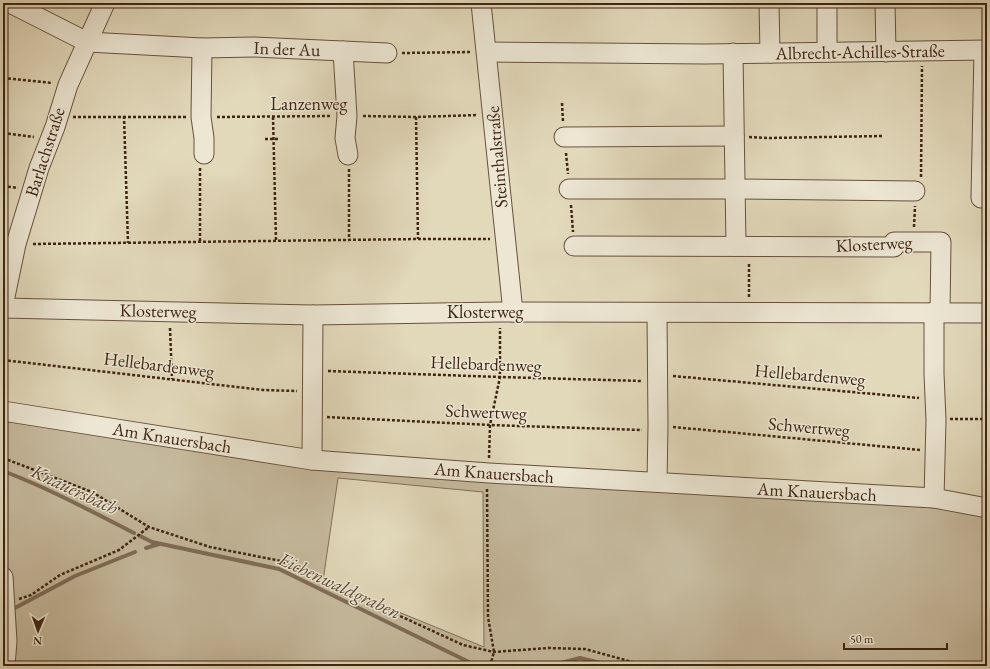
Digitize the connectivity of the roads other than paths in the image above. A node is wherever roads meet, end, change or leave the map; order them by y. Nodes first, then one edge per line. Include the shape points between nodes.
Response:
1 (10, 3) edge
2 (106, 3) edge
3 (481, 3) edge
4 (769, 3) edge
5 (827, 3) edge
6 (885, 3) edge
7 (87, 42) junction
8 (202, 48) junction
9 (981, 50) edge
10 (343, 52) junction
11 (487, 52) junction
12 (827, 52) junction
13 (886, 52) junction
14 (388, 53) road end
15 (734, 53) junction
16 (770, 53) junction
17 (974, 85) dead end
18 (734, 136) junction
19 (564, 137) dead end
20 (204, 154) road end
21 (348, 155) road end
22 (569, 189) dead end
23 (736, 189) junction
24 (915, 191) road end
25 (981, 198) dead end
26 (10, 244) edge
27 (574, 246) dead end
28 (743, 246) junction
29 (3, 307) edge
30 (506, 312) junction
31 (937, 312) junction
32 (657, 313) junction
33 (987, 313) edge
34 (313, 315) junction
35 (3, 411) edge
36 (312, 460) junction
37 (657, 482) junction
38 (934, 498) junction
39 (987, 508) edge
40 (3, 577) edge
41 (5, 666) edge

1 - 7 street
2 - 7 street, Barlachstraße
3 - 11 street, Steinthalstraße
4 - 16 street
5 - 12 street
6 - 13 street
7 - 8 street, In der Au
7 - 26 street, Barlachstraße via 68,85 51,139
8 - 10 street, In der Au via 254,47
8 - 20 street via 201,117
9 - 13 street, Albrecht-Achilles-Straße
9 - 17 street
9 - 25 street
10 - 14 street, In der Au
10 - 21 street via 347,116 345,138
11 - 15 street, Albrecht-Achilles-Straße
11 - 30 street, Steinthalstraße via 505,239
12 - 13 street, Albrecht-Achilles-Straße
12 - 16 street, Albrecht-Achilles-Straße
15 - 16 street, Albrecht-Achilles-Straße
15 - 18 street
18 - 19 street
18 - 23 street
22 - 23 street
23 - 24 street
23 - 28 street
26 - 29 street, Barlachstraße
27 - 28 street
28 - 31 street, Klosterweg via 894,247 894,242 941,242
29 - 34 street, Klosterweg
30 - 32 street, Klosterweg
30 - 34 street, Klosterweg
31 - 32 street, Klosterweg
31 - 33 street, Klosterweg
31 - 38 street, Klosterweg
32 - 37 street
34 - 36 street
35 - 36 street, Am Knauersbach
36 - 37 street, Am Knauersbach
37 - 38 street, Am Knauersbach
38 - 39 street, Am Knauersbach
40 - 41 street via 7,641

